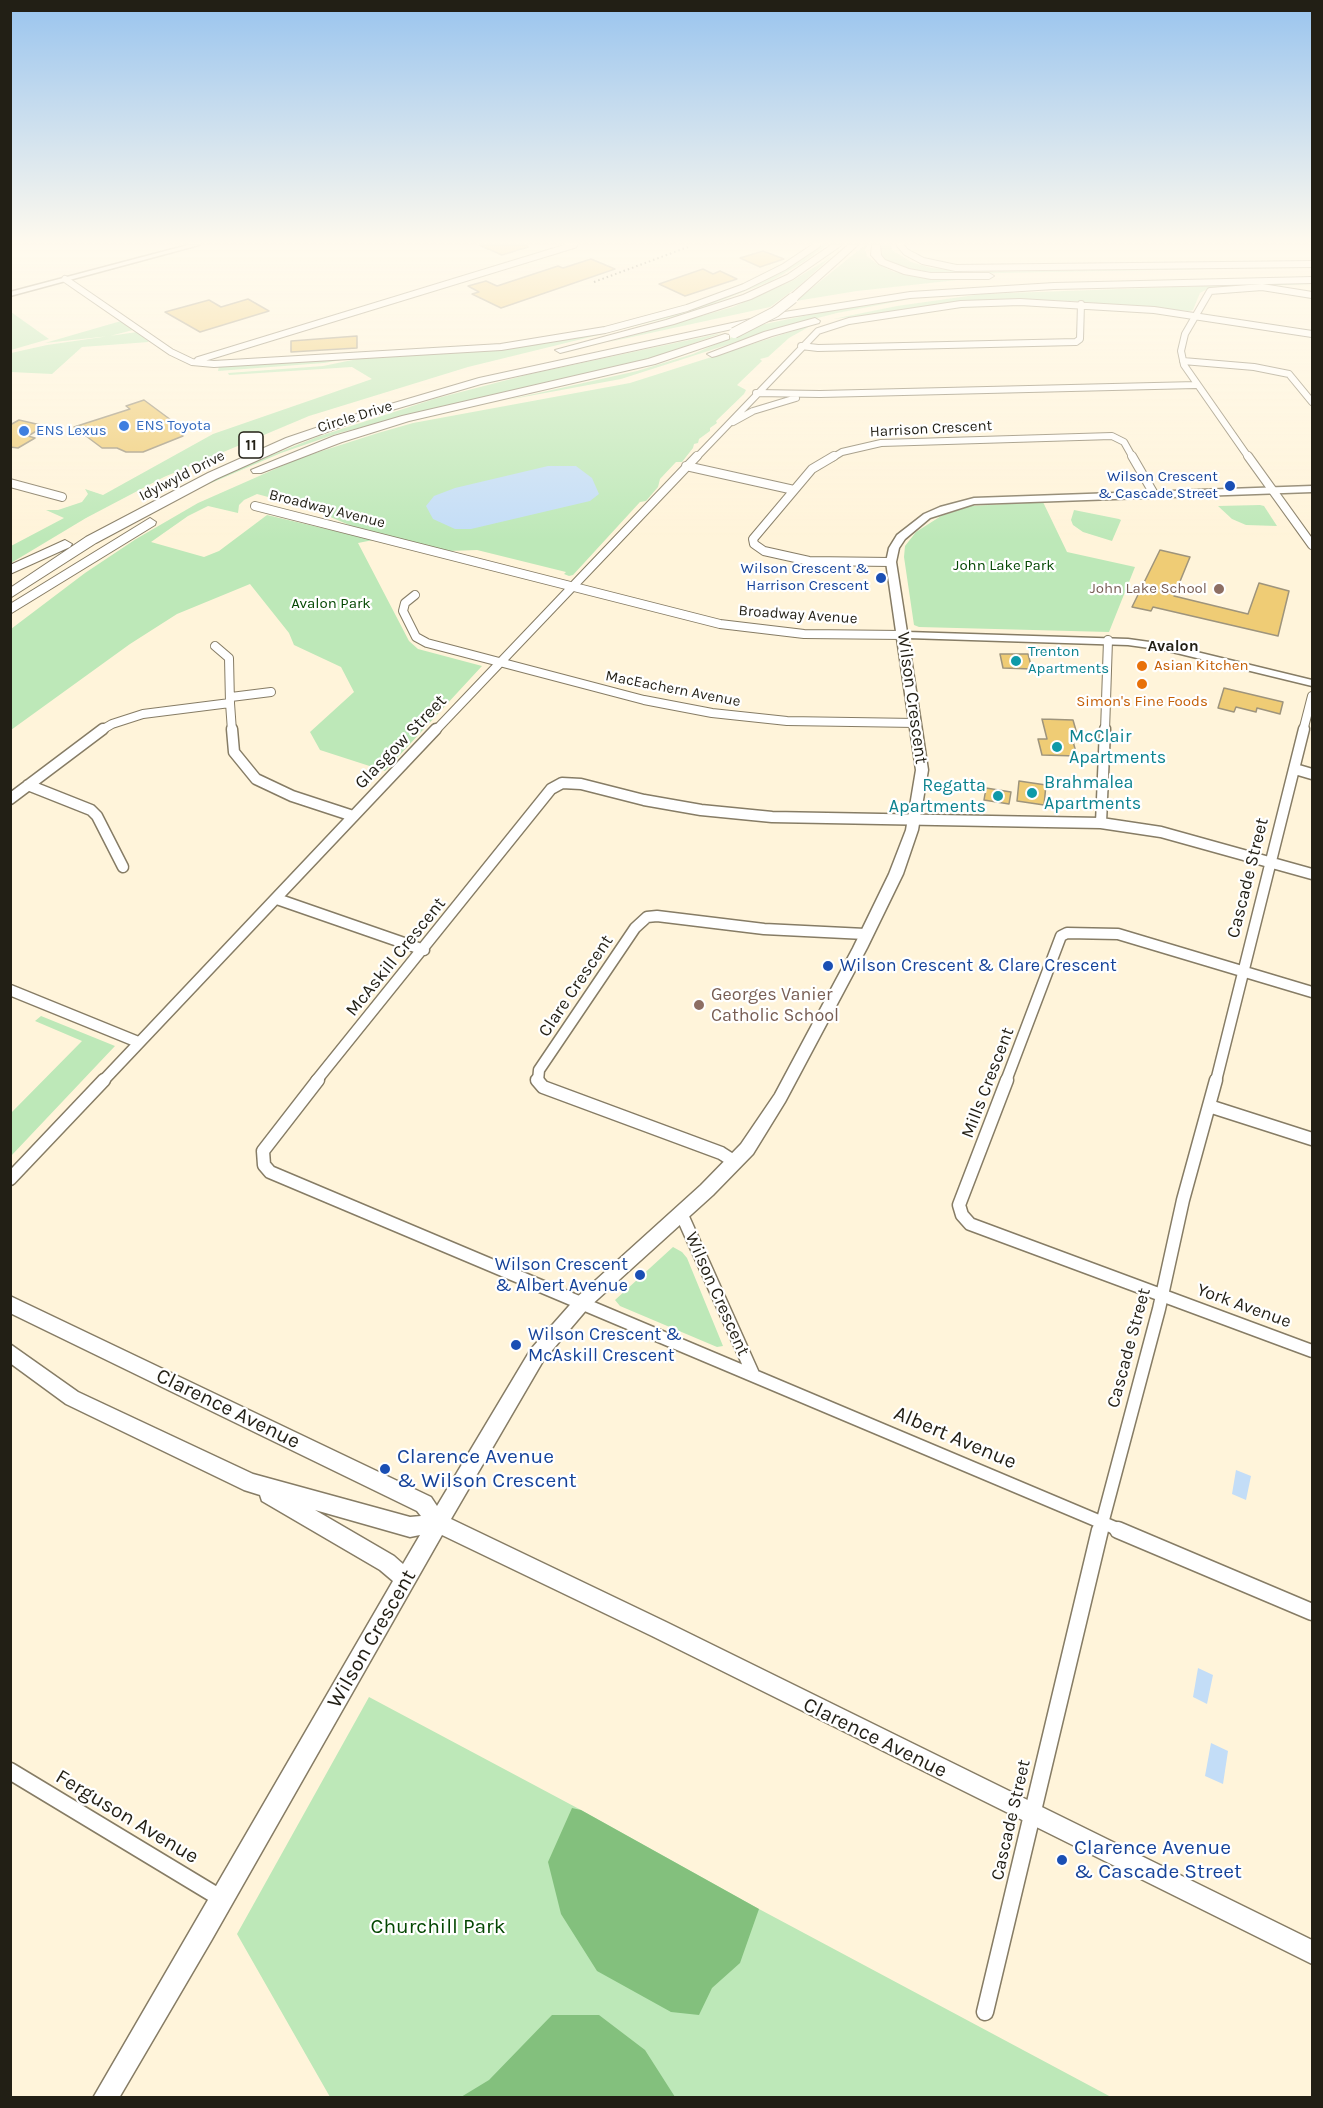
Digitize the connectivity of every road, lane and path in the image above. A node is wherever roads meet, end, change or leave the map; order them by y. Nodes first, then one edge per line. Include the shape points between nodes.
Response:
1 (158, 343) edge
2 (252, 343) edge
3 (526, 343) edge
4 (587, 343) edge
5 (621, 343) edge
6 (652, 343) edge
7 (707, 343) edge
8 (741, 343) edge
9 (804, 343) edge
10 (1020, 343) edge
11 (1182, 343) edge
12 (801, 346) junction
13 (545, 354) dead end
14 (702, 357) dead end
15 (192, 362) junction
16 (1183, 362) junction
17 (502, 364) dead end
18 (670, 368) dead end
19 (452, 378) junction
20 (1196, 385) junction
21 (756, 393) junction
22 (820, 394) junction
23 (1312, 402) edge
24 (726, 425) junction
25 (370, 429) junction
26 (686, 466) junction
27 (10, 483) edge
28 (1312, 489) edge
29 (794, 490) junction
30 (1272, 491) junction
31 (1154, 494) junction
32 (62, 497) dead end
33 (255, 506) dead end
34 (125, 538) junction
35 (65, 544) junction
36 (1312, 545) edge
37 (891, 562) junction
38 (10, 570) edge
39 (10, 580) edge
40 (572, 586) junction
41 (10, 594) edge
42 (415, 595) dead end
43 (10, 610) edge
44 (10, 623) edge
45 (903, 636) junction
46 (1108, 640) junction
47 (215, 646) dead end
48 (499, 663) junction
49 (1312, 682) edge
50 (271, 692) dead end
51 (1312, 696) edge
52 (231, 700) junction
53 (916, 723) junction
54 (1294, 769) junction
55 (1312, 774) edge
56 (28, 785) junction
57 (10, 799) edge
58 (353, 816) junction
59 (914, 820) junction
60 (1101, 823) junction
61 (1270, 862) junction
62 (123, 867) dead end
63 (1312, 874) edge
64 (277, 899) junction
65 (865, 934) junction
66 (423, 950) junction
67 (1243, 971) junction
68 (10, 990) edge
69 (1312, 992) edge
70 (138, 1042) junction
71 (1209, 1106) junction
72 (1312, 1140) edge
73 (735, 1162) junction
74 (10, 1179) edge
75 (681, 1213) junction
76 (1162, 1295) junction
77 (582, 1303) junction
78 (10, 1304) edge
79 (1312, 1351) edge
80 (10, 1352) edge
81 (753, 1374) junction
82 (251, 1483) junction
83 (438, 1523) junction
84 (1102, 1524) junction
85 (406, 1580) junction
86 (1312, 1612) edge
87 (10, 1771) edge
88 (1031, 1815) junction
89 (222, 1899) junction
90 (1312, 1952) edge
91 (985, 2012) dead end
92 (105, 2097) edge

1 - 15 street
2 - 15 street
3 - 15 street via 213,364
4 - 13 highway
5 - 19 highway, 11
6 - 41 highway, Idylwyld Drive / 11 via 426,395 290,441 212,476 91,540
7 - 25 highway, Circle Drive / 11, bridge via 651,362
8 - 14 highway
9 - 12 street, Glasgow Street
10 - 12 street
11 - 16 street
12 - 21 street, Glasgow Street
16 - 20 street
16 - 23 street via 1254,367 1288,374
17 - 19 highway, Circle Drive / 11
18 - 25 highway
19 - 35 highway, Circle Drive / 11 via 320,418 263,440 160,489
20 - 22 street
20 - 30 street
21 - 22 street
21 - 24 street, Glasgow Street
22 - 24 street via 774,404
24 - 26 street, Glasgow Street
25 - 34 highway, Circle Drive / 11 via 266,466 205,493
26 - 29 street
26 - 40 street, Glasgow Street
27 - 32 street
28 - 30 street
29 - 31 street, Harrison Crescent via 822,461 860,446 901,441 1112,436 1124,442
29 - 37 street, Harrison Crescent via 753,539 757,547 809,561
30 - 31 street
30 - 36 street
31 - 37 street via 999,498 960,504 912,526 894,548
33 - 40 street, Broadway Avenue
34 - 43 highway, Circle Drive / 11
34 - 44 highway
35 - 38 highway
35 - 39 highway, Circle Drive / 11
37 - 45 street, Wilson Crescent
40 - 45 street, Broadway Avenue via 691,618 750,629
40 - 48 street, Glasgow Street
42 - 48 street, MacEachern Avenue via 405,603 403,612 416,637
45 - 46 street, Broadway Avenue
45 - 53 street, Wilson Crescent
46 - 49 street, Broadway Avenue via 1164,647
46 - 60 street
47 - 52 street via 229,658
48 - 53 street, MacEachern Avenue via 712,713 787,721
48 - 58 street, Glasgow Street
50 - 52 street
51 - 54 street, Cascade Street
52 - 56 street via 129,717 94,734
52 - 58 street via 234,752 256,779 292,796
53 - 59 street, Wilson Crescent via 922,770
54 - 55 street
54 - 61 street, Cascade Street
56 - 57 street
56 - 62 street via 91,810
58 - 64 street, Glasgow Street
59 - 60 street, McAskill Crescent
59 - 65 street, Wilson Crescent via 896,874
59 - 66 street, McAskill Crescent via 772,817 701,810 562,783 551,789
60 - 61 street, McAskill Crescent via 1161,831
61 - 63 street, McAskill Crescent
61 - 67 street, Cascade Street
64 - 66 street
64 - 70 street, Glasgow Street
65 - 73 street, Wilson Crescent via 780,1098
65 - 73 street, Clare Crescent via 647,917 635,928 539,1070 537,1080 543,1087 721,1153
66 - 77 street, McAskill Crescent via 270,1139 262,1151 264,1165 270,1172
67 - 69 street
67 - 71 street, Cascade Street
67 - 76 street, Mills Crescent via 1118,934 1062,936 959,1205 970,1224
68 - 70 street
70 - 74 street, Glasgow Street
71 - 72 street
71 - 76 street, Cascade Street
73 - 75 street, Wilson Crescent
75 - 77 street, Wilson Crescent
75 - 81 street, Wilson Crescent
76 - 79 street, York Avenue
76 - 84 street, Cascade Street
77 - 81 street, Albert Avenue
77 - 83 street, Wilson Crescent via 537,1355
78 - 83 street, Clarence Avenue via 415,1499 424,1504
80 - 82 street via 72,1398
81 - 84 street, Albert Avenue
82 - 83 street via 410,1527
82 - 85 street via 387,1563
83 - 85 street, Wilson Crescent
83 - 88 street, Clarence Avenue
84 - 86 street, Albert Avenue
84 - 88 street, Cascade Street
85 - 89 street, Wilson Crescent
87 - 89 street, Ferguson Avenue
88 - 90 street, Clarence Avenue
88 - 91 street, Cascade Street
89 - 92 street, Wilson Crescent

